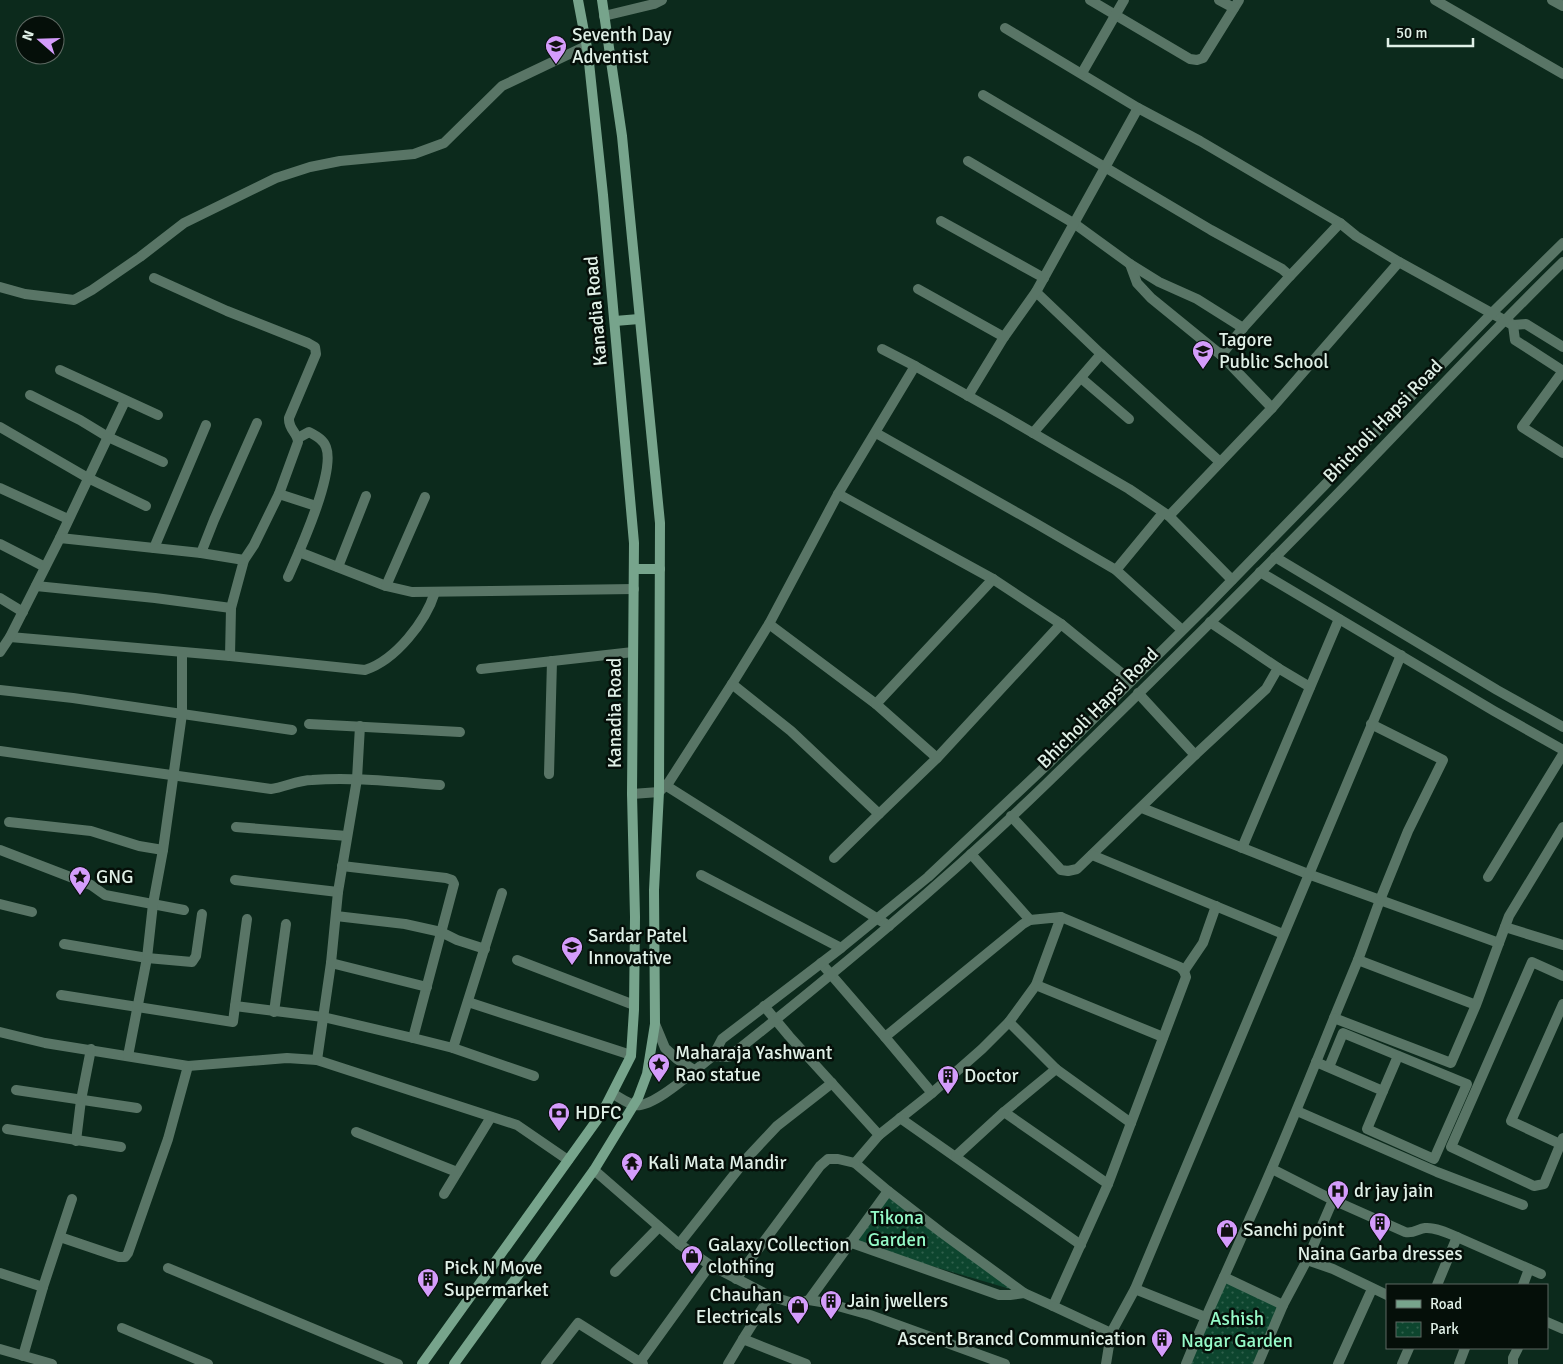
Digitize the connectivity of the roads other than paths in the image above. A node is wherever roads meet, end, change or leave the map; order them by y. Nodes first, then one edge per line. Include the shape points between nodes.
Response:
1 (578, 0) edge
2 (602, 0) edge
3 (662, 0) edge
4 (1090, 0) edge
5 (1124, 0) edge
6 (1219, 0) edge
7 (1552, 0) edge
8 (1441, 1) edge
9 (1237, 4) edge
10 (1563, 6) edge
11 (1115, 14) junction
12 (604, 16) junction
13 (1004, 28) dead end
14 (586, 46) junction
15 (1082, 73) junction
16 (1563, 74) edge
17 (983, 95) dead end
18 (1138, 108) junction
19 (968, 160) dead end
20 (1105, 167) junction
21 (941, 221) dead end
22 (1340, 223) junction
23 (1075, 224) junction
24 (1563, 243) edge
25 (1398, 262) junction
26 (1563, 262) edge
27 (1130, 264) junction
28 (1290, 276) junction
29 (154, 278) dead end
30 (1044, 278) junction
31 (0, 287) edge
32 (918, 289) dead end
33 (1036, 292) junction
34 (1492, 313) junction
35 (639, 319) junction
36 (615, 322) junction
37 (1509, 322) junction
38 (1243, 328) junction
39 (1004, 337) junction
40 (1563, 347) edge
41 (882, 349) dead end
42 (1101, 354) junction
43 (1220, 355) junction
44 (915, 366) junction
45 (60, 370) dead end
46 (1563, 371) edge
47 (1081, 378) junction
48 (30, 395) dead end
49 (968, 396) junction
50 (125, 401) junction
51 (1272, 408) junction
52 (158, 415) dead end
53 (1128, 419) dead end
54 (257, 423) dead end
55 (206, 425) dead end
56 (0, 427) edge
57 (876, 433) junction
58 (1033, 433) junction
59 (108, 437) junction
60 (298, 438) junction
61 (1563, 453) edge
62 (163, 462) dead end
63 (1220, 462) junction
64 (88, 478) junction
65 (0, 488) edge
66 (279, 494) junction
67 (838, 494) junction
68 (366, 496) dead end
69 (424, 497) dead end
70 (146, 506) dead end
71 (316, 506) junction
72 (1166, 515) junction
73 (68, 519) junction
74 (60, 538) junction
75 (0, 544) edge
76 (154, 548) junction
77 (299, 552) junction
78 (201, 553) junction
79 (1275, 557) junction
80 (244, 560) junction
81 (45, 567) junction
82 (338, 567) junction
83 (660, 569) junction
84 (635, 570) junction
85 (1116, 570) junction
86 (1260, 572) junction
87 (288, 577) dead end
88 (993, 579) junction
89 (1232, 580) junction
90 (36, 586) junction
91 (386, 586) junction
92 (634, 589) junction
93 (435, 592) junction
94 (0, 598) edge
95 (231, 608) junction
96 (23, 612) junction
97 (1339, 619) junction
98 (1210, 622) junction
99 (770, 624) junction
100 (1061, 624) junction
101 (1182, 630) junction
102 (10, 637) junction
103 (0, 652) edge
104 (182, 652) junction
105 (633, 652) junction
106 (1401, 655) junction
107 (230, 656) junction
108 (552, 661) junction
109 (1278, 668) junction
110 (481, 669) dead end
111 (1131, 681) junction
112 (732, 684) junction
113 (1310, 687) junction
114 (0, 690) edge
115 (1138, 693) junction
116 (876, 704) junction
117 (182, 714) junction
118 (309, 724) dead end
119 (1372, 724) junction
120 (360, 726) junction
121 (1563, 727) edge
122 (292, 730) dead end
123 (460, 732) dead end
124 (1563, 750) edge
125 (0, 751) edge
126 (1563, 754) edge
127 (1194, 755) junction
128 (937, 758) junction
129 (549, 774) dead end
130 (174, 775) junction
131 (358, 779) junction
132 (440, 785) dead end
133 (662, 789) junction
134 (632, 794) junction
135 (1142, 808) junction
136 (879, 814) junction
137 (1012, 816) junction
138 (9, 822) dead end
139 (236, 827) dead end
140 (1563, 827) edge
141 (347, 836) junction
142 (1242, 848) junction
143 (0, 850) edge
144 (163, 850) junction
145 (970, 854) junction
146 (1092, 855) junction
147 (834, 858) dead end
148 (342, 866) junction
149 (1308, 874) junction
150 (701, 875) dead end
151 (1488, 877) dead end
152 (235, 880) dead end
153 (338, 892) junction
154 (502, 893) dead end
155 (1380, 900) junction
156 (0, 904) edge
157 (153, 904) junction
158 (1216, 906) junction
159 (184, 910) dead end
160 (32, 912) dead end
161 (202, 914) dead end
162 (336, 916) junction
163 (1061, 917) junction
164 (877, 918) junction
165 (246, 919) dead end
166 (1030, 920) junction
167 (286, 924) dead end
168 (889, 926) junction
169 (1505, 927) junction
170 (442, 932) junction
171 (1284, 934) junction
172 (1499, 943) junction
173 (64, 944) dead end
174 (1563, 945) edge
175 (485, 948) junction
176 (841, 948) junction
177 (147, 958) junction
178 (517, 960) dead end
179 (1358, 960) junction
180 (331, 963) junction
181 (821, 963) junction
182 (1184, 971) junction
183 (831, 975) junction
184 (1563, 976) edge
185 (1036, 985) junction
186 (427, 987) junction
187 (61, 995) dead end
188 (468, 1002) junction
189 (1563, 1004) edge
190 (634, 1005) junction
191 (1476, 1005) junction
192 (235, 1006) junction
193 (764, 1006) junction
194 (138, 1007) junction
195 (274, 1012) junction
196 (323, 1017) junction
197 (1334, 1018) junction
198 (775, 1020) junction
199 (1008, 1022) junction
200 (655, 1024) junction
201 (0, 1032) edge
202 (885, 1037) junction
203 (1162, 1037) junction
204 (413, 1038) junction
205 (453, 1048) junction
206 (91, 1049) junction
207 (631, 1055) junction
208 (128, 1056) junction
209 (713, 1056) junction
210 (1398, 1056) junction
211 (317, 1060) junction
212 (1316, 1062) junction
213 (188, 1066) junction
214 (1329, 1068) junction
215 (1056, 1069) junction
216 (694, 1070) junction
217 (534, 1076) dead end
218 (832, 1084) junction
219 (16, 1090) dead end
220 (1383, 1091) junction
221 (932, 1093) junction
222 (613, 1094) junction
223 (81, 1100) junction
224 (634, 1105) junction
225 (136, 1108) dead end
226 (1297, 1111) junction
227 (1004, 1112) junction
228 (491, 1117) junction
229 (900, 1118) junction
230 (1132, 1123) junction
231 (7, 1129) dead end
232 (356, 1132) dead end
233 (879, 1135) junction
234 (76, 1141) junction
235 (1562, 1141) edge
236 (121, 1148) dead end
237 (956, 1156) junction
238 (568, 1160) junction
239 (855, 1163) junction
240 (1272, 1169) junction
241 (594, 1170) junction
242 (457, 1172) junction
243 (1108, 1184) junction
244 (888, 1191) junction
245 (444, 1194) dead end
246 (72, 1199) dead end
247 (1333, 1200) junction
248 (1522, 1205) dead end
249 (659, 1227) junction
250 (60, 1237) junction
251 (1458, 1237) junction
252 (849, 1242) junction
253 (679, 1244) junction
254 (1081, 1245) junction
255 (1307, 1260) junction
256 (710, 1265) junction
257 (168, 1268) dead end
258 (1529, 1268) junction
259 (615, 1272) dead end
260 (0, 1273) edge
261 (1540, 1274) dead end
262 (1224, 1277) junction
263 (736, 1279) junction
264 (1437, 1284) edge
265 (1523, 1284) edge
266 (44, 1287) junction
267 (1135, 1289) junction
268 (1372, 1289) junction
269 (1024, 1293) junction
270 (1386, 1295) edge
271 (770, 1296) junction
272 (809, 1300) junction
273 (1283, 1305) junction
274 (1053, 1306) junction
275 (1205, 1317) junction
276 (1548, 1322) edge
277 (122, 1328) dead end
278 (1563, 1329) edge
279 (1111, 1334) junction
280 (743, 1339) junction
281 (0, 1349) edge
282 (1409, 1349) edge
283 (1465, 1349) edge
284 (1518, 1349) edge
285 (23, 1356) junction
286 (641, 1363) edge
287 (52, 1364) edge
288 (208, 1364) edge
289 (398, 1364) edge
290 (422, 1364) edge
291 (454, 1364) edge
292 (546, 1364) edge
293 (728, 1364) edge
294 (806, 1364) edge
295 (1005, 1364) edge
296 (1106, 1364) edge
297 (1186, 1364) edge
298 (1258, 1364) edge
299 (1338, 1364) edge
300 (1402, 1364) edge
301 (1459, 1364) edge
302 (1513, 1364) edge

1 - 14 main road, Kanadia Road
2 - 12 main road
3 - 12 street
4 - 11 street
5 - 11 street
6 - 9 street
7 - 10 street
8 - 16 street
9 - 11 street via 1203,58 1198,60 1190,59
11 - 15 street
12 - 35 main road via 622,136
13 - 15 street
14 - 31 street via 502,86 444,143 414,154 340,161 276,178 184,223 140,257 74,300 25,294
14 - 36 main road, Kanadia Road
15 - 18 street
17 - 20 street
18 - 20 street
18 - 22 street
19 - 23 street
20 - 23 street
20 - 28 street
21 - 30 street
22 - 25 street
22 - 28 street
23 - 27 street
23 - 30 street
24 - 34 street
25 - 34 street
25 - 51 street
26 - 37 street, Bhicholi Hapsi Road
27 - 38 street via 1159,282 1197,299
27 - 43 street via 1138,283 1151,298
28 - 38 street
29 - 60 street via 315,348 316,354 289,418 290,427
30 - 33 street
32 - 39 street
33 - 39 street
33 - 42 street
34 - 37 street
34 - 89 street
35 - 36 main road
35 - 83 main road via 660,523
36 - 84 main road, Kanadia Road
37 - 40 street via 1526,324
37 - 46 street via 1515,340
37 - 79 street, Bhicholi Hapsi Road
38 - 43 street
39 - 49 street
41 - 44 street
42 - 47 street
42 - 63 street
43 - 51 street
44 - 49 street
44 - 57 street
45 - 50 street
46 - 61 street via 1522,426
47 - 53 street
47 - 58 street
48 - 59 street
49 - 58 street
50 - 52 street
50 - 59 street
51 - 63 street
54 - 78 street
55 - 76 street
56 - 64 street
57 - 67 street
57 - 85 street
58 - 72 street via 1129,489
59 - 62 street
59 - 64 street
60 - 66 street
60 - 71 street via 309,432 320,438 327,448 326,473
63 - 72 street
64 - 70 street
64 - 73 street
65 - 73 street
66 - 71 street
66 - 80 street
67 - 88 street
67 - 99 street
68 - 82 street
69 - 91 street
71 - 77 street
72 - 85 street
72 - 89 street
73 - 74 street
74 - 76 street
74 - 81 street
75 - 81 street
76 - 78 street
77 - 82 street
77 - 87 street
78 - 80 street
79 - 86 street, Bhicholi Hapsi Road
79 - 121 street
80 - 95 street
81 - 90 street
82 - 91 street
83 - 84 main road
83 - 133 main road
84 - 92 main road, Kanadia Road
85 - 101 street
86 - 97 street
86 - 98 street, Bhicholi Hapsi Road
88 - 100 street
88 - 116 street
89 - 101 street
90 - 95 street
90 - 96 street
91 - 93 street via 412,592
92 - 93 street
92 - 105 main road, Kanadia Road
93 - 107 street via 418,627 376,666 366,670
94 - 96 street
95 - 107 street
96 - 102 street
97 - 106 street
97 - 113 street
98 - 109 street
98 - 115 street, Bhicholi Hapsi Road
99 - 112 street
99 - 116 street
100 - 111 street
100 - 128 street
101 - 111 street
102 - 103 street
102 - 104 street
104 - 107 street
104 - 117 street
105 - 108 street
105 - 134 main road, Kanadia Road
106 - 119 street
106 - 124 street
108 - 110 street
108 - 129 street
109 - 113 street
109 - 127 street via 1266,689
111 - 164 street via 935,870
112 - 133 street
112 - 136 street via 791,731
113 - 142 street
114 - 117 street
115 - 127 street
115 - 137 street, Bhicholi Hapsi Road
116 - 128 street
117 - 122 street
117 - 130 street
118 - 120 street
119 - 149 street
119 - 155 street via 1443,760 1408,831
120 - 123 street
120 - 131 street
125 - 130 street
126 - 151 street
127 - 135 street
128 - 136 street
130 - 131 street via 271,789 310,780
130 - 144 street
131 - 132 street
131 - 141 street
133 - 134 street
133 - 164 street
133 - 200 main road via 654,890
134 - 190 main road, Kanadia Road via 636,917
135 - 142 street
135 - 146 street
136 - 147 street
137 - 145 street, Bhicholi Hapsi Road
137 - 146 street via 1061,870 1077,869
138 - 144 street via 91,831
139 - 141 street
140 - 169 street
141 - 148 street
142 - 149 street
143 - 157 street via 91,885 105,895
144 - 157 street
145 - 166 street
145 - 168 street, Bhicholi Hapsi Road
146 - 158 street
148 - 153 street
148 - 170 street via 452,880 453,891
149 - 155 street
149 - 171 street
150 - 176 street
152 - 153 street
153 - 162 street
154 - 175 street
155 - 172 street
155 - 179 street
156 - 160 street
157 - 159 street
157 - 177 street
158 - 171 street
158 - 182 street via 1203,943
161 - 177 street via 196,956 192,962
162 - 170 street
162 - 180 street
163 - 166 street
163 - 182 street
163 - 185 street
164 - 168 street
164 - 176 street
165 - 192 street
166 - 202 street
167 - 195 street
168 - 183 street, Bhicholi Hapsi Road
169 - 172 street
169 - 174 street
170 - 175 street
170 - 186 street
171 - 267 street
172 - 191 street
173 - 177 street
175 - 188 street
176 - 181 street
177 - 194 street
178 - 190 street
179 - 191 street
179 - 197 street
180 - 186 street
180 - 196 street
181 - 183 street
181 - 193 street
182 - 203 street via 1186,977
183 - 198 street, Bhicholi Hapsi Road
183 - 202 street
184 - 235 street via 1532,962 1451,1147 1538,1186 1544,1184
185 - 199 street
185 - 203 street
186 - 204 street
187 - 194 street
188 - 205 street
188 - 207 street
189 - 235 street via 1511,1121
190 - 207 main road, Kanadia Road
191 - 197 street via 1451,1063
192 - 194 street via 233,1022
192 - 195 street
193 - 198 street
193 - 209 street via 722,1039
194 - 208 street
195 - 196 street
196 - 204 street
196 - 211 street
197 - 212 street
198 - 209 street, Bhicholi Hapsi Road via 729,1057
198 - 218 street
199 - 215 street
199 - 221 street
200 - 216 street via 665,1048
200 - 224 main road via 647,1074
201 - 206 street via 45,1043
202 - 221 street
203 - 230 street
204 - 205 street
205 - 217 street
206 - 208 street
206 - 223 street
207 - 222 main road, Kanadia Road
208 - 213 street
209 - 216 street, Bhicholi Hapsi Road
210 - 214 street via 1343,1033
210 - 220 street
210 - 220 street via 1467,1084 1434,1158 1366,1129
211 - 213 street via 287,1058
211 - 228 street
212 - 214 street
212 - 226 street
213 - 250 street via 168,1139 128,1253 119,1257
214 - 220 street
215 - 227 street
215 - 230 street
216 - 224 street, Bhicholi Hapsi Road via 655,1101
218 - 233 street
218 - 253 street via 777,1126 748,1157
219 - 223 street
221 - 229 street
222 - 224 street
222 - 238 main road, Kanadia Road
223 - 225 street
223 - 234 street
224 - 241 main road
226 - 240 street
226 - 248 street
227 - 237 street
227 - 243 street
228 - 238 street via 517,1125
228 - 242 street
229 - 233 street
229 - 237 street
230 - 243 street
231 - 234 street
232 - 242 street
233 - 239 street
234 - 236 street
237 - 254 street
238 - 290 main road, Kanadia Road
239 - 244 street
239 - 263 street via 828,1159 820,1166
240 - 247 street
240 - 262 street
241 - 249 street
241 - 291 main road
242 - 245 street
243 - 254 street
244 - 252 street
244 - 269 street
246 - 250 street
247 - 251 street via 1410,1234 1426,1228
247 - 255 street
249 - 253 street
249 - 259 street
250 - 266 street
251 - 258 street
251 - 264 street
252 - 269 street via 999,1295
252 - 272 street
253 - 256 street
254 - 274 street
255 - 268 street
255 - 273 street
256 - 263 street
256 - 286 street
257 - 289 street
258 - 261 street
258 - 265 street
260 - 266 street
262 - 273 street
262 - 275 street
263 - 271 street
266 - 285 street
267 - 275 street
267 - 279 street
268 - 270 street
268 - 299 street
269 - 274 street
271 - 272 street via 796,1304
271 - 280 street
272 - 295 street via 870,1315
273 - 298 street
274 - 279 street
275 - 297 street
276 - 278 street
277 - 288 street
279 - 296 street
280 - 293 street
280 - 294 street
281 - 285 street
282 - 300 street
283 - 301 street
284 - 302 street
285 - 287 street
286 - 292 street via 578,1323

